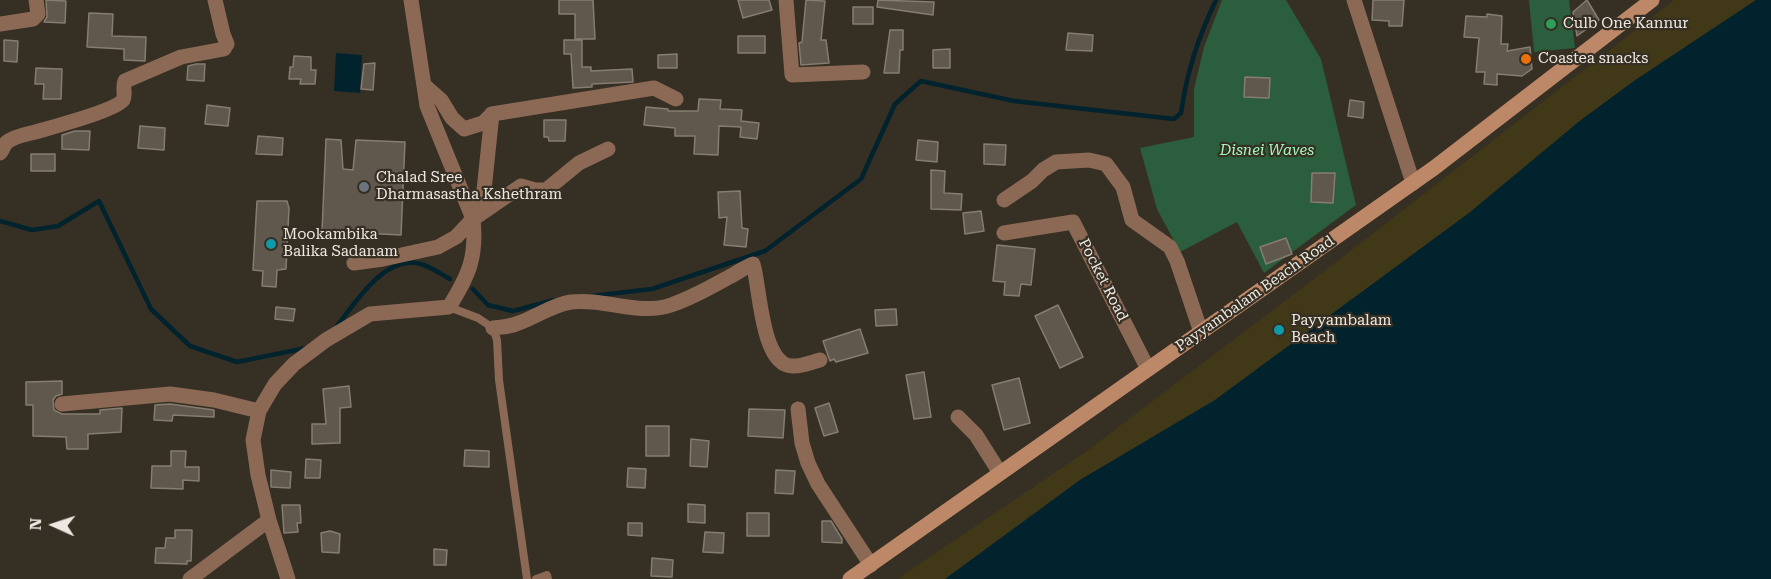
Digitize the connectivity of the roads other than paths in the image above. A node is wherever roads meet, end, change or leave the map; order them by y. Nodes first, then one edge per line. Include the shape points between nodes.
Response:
1 (36, 0) edge
2 (215, 0) edge
3 (411, 0) edge
4 (786, 0) edge
5 (1354, 0) edge
6 (1652, 0) edge
7 (0, 24) edge
8 (863, 72) dead end
9 (424, 85) junction
10 (676, 99) dead end
11 (492, 114) junction
12 (608, 149) dead end
13 (0, 153) edge
14 (1413, 183) junction
15 (1004, 200) dead end
16 (472, 219) junction
17 (1004, 233) dead end
18 (354, 263) dead end
19 (449, 307) junction
20 (494, 328) junction
21 (1201, 332) junction
22 (820, 360) dead end
23 (1148, 369) junction
24 (62, 404) dead end
25 (798, 409) dead end
26 (259, 411) junction
27 (958, 417) dead end
28 (1000, 473) junction
29 (269, 520) junction
30 (871, 565) junction
31 (190, 579) edge
32 (288, 579) edge
33 (527, 579) edge
34 (536, 579) edge
35 (548, 579) edge
36 (850, 579) edge

1 - 7 street via 38,14 33,19
2 - 13 street via 227,44 224,49 181,57 125,81 124,97 116,105 20,136 5,143
3 - 9 street
4 - 8 street via 792,75
5 - 14 street
6 - 14 main road, Payyambalam Beach Road
9 - 11 street via 464,129 483,123
9 - 16 street via 427,106
10 - 11 street via 654,88
11 - 16 street via 484,190
12 - 16 street via 579,163 546,190 521,186
14 - 21 main road, Payyambalam Beach Road
15 - 21 street via 1056,162 1089,160 1106,164 1124,187 1132,220 1170,247
16 - 18 street via 456,237 438,247
16 - 19 street via 475,239 471,263 466,280
17 - 23 street, Pocket Road via 1073,222
19 - 20 lane
19 - 26 street via 370,314 294,364 275,384
20 - 22 street via 515,325 551,308 582,301 646,310 671,305 753,264 762,317 781,363 792,366
20 - 33 lane
21 - 23 main road, Payyambalam Beach Road
23 - 28 main road, Payyambalam Beach Road
24 - 26 street via 170,394
25 - 30 street via 808,463
26 - 29 street via 253,440
27 - 28 street via 976,435
28 - 30 main road, Payyambalam Beach Road
29 - 31 street
29 - 32 street
30 - 36 main road, Payyambalam Beach Road
34 - 35 lane via 547,575

